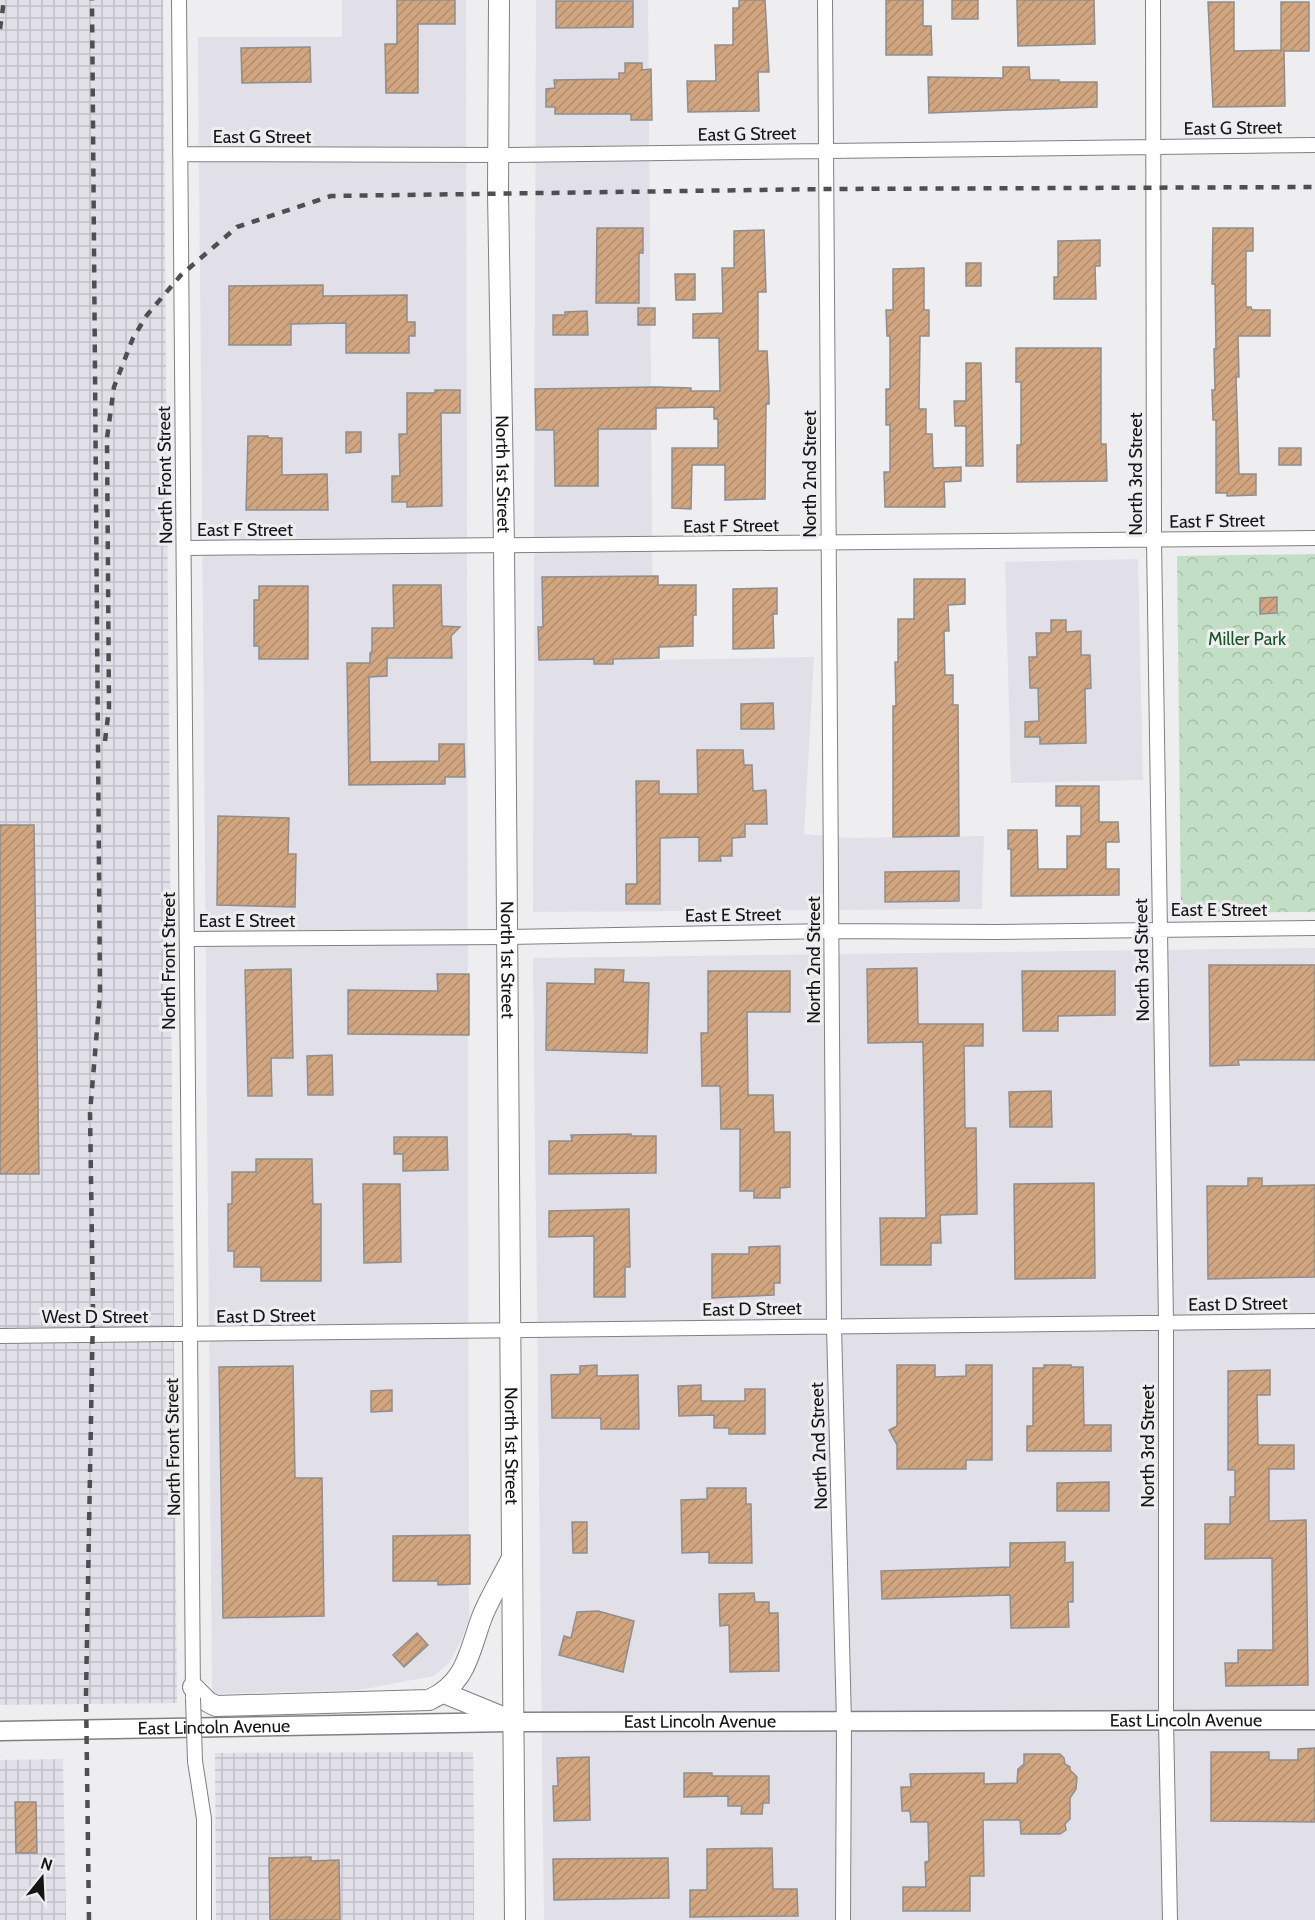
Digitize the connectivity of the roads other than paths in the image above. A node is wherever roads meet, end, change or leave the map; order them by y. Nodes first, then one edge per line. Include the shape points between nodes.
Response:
1 (179, 0) edge
2 (499, 0) edge
3 (825, 0) edge
4 (1153, 0) edge
5 (1315, 144) edge
6 (1154, 147) junction
7 (825, 151) junction
8 (180, 154) junction
9 (500, 155) junction
10 (1315, 538) edge
11 (1154, 540) junction
12 (829, 543) junction
13 (504, 546) junction
14 (184, 548) junction
15 (1315, 928) edge
16 (1160, 929) junction
17 (832, 931) junction
18 (508, 937) junction
19 (187, 939) junction
20 (1315, 1321) edge
21 (1166, 1323) junction
22 (834, 1326) junction
23 (510, 1331) junction
24 (0, 1335) edge
25 (190, 1335) junction
26 (513, 1556) junction
27 (193, 1692) junction
28 (444, 1693) junction
29 (1315, 1720) edge
30 (1166, 1721) junction
31 (515, 1722) junction
32 (844, 1722) junction
33 (0, 1731) edge
34 (204, 1920) edge
35 (516, 1920) edge
36 (843, 1920) edge
37 (1170, 1920) edge

1 - 8 street, North Front Street
2 - 9 main road, North 1st Street
3 - 7 street, North 2nd Street
4 - 6 street, North 3rd Street
5 - 6 street, East G Street
6 - 7 street, East G Street
6 - 11 street, North 3rd Street
7 - 9 street, East G Street
7 - 12 street, North 2nd Street
8 - 9 street, East G Street
8 - 14 street, North Front Street
9 - 13 main road, North 1st Street
10 - 11 street, East F Street
11 - 12 street, East F Street
11 - 16 street, North 3rd Street
12 - 13 street, East F Street
12 - 17 street, North 2nd Street
13 - 14 street, East F Street
13 - 18 main road, North 1st Street
14 - 19 street, North Front Street
15 - 16 street, East E Street
16 - 17 street, East E Street
16 - 21 street, North 3rd Street
17 - 18 street, East E Street
17 - 22 street, North 2nd Street
18 - 19 street, East E Street
18 - 23 main road, North 1st Street
19 - 25 street, North Front Street
20 - 21 street, East D Street
21 - 22 street, East D Street
21 - 30 street, North 3rd Street
22 - 23 street, East D Street
22 - 32 street, North 2nd Street
23 - 25 street, East D Street
23 - 26 main road, North 1st Street
24 - 25 street, West D Street
25 - 27 street, North Front Street
26 - 28 main road via 483,1615 470,1655
26 - 31 main road, North 1st Street
27 - 28 main road via 216,1706 429,1700
27 - 34 street, North Front Street, bridge via 195,1761 204,1819
28 - 31 main road
29 - 30 street, East Lincoln Avenue
30 - 32 street, East Lincoln Avenue
30 - 37 street, North 3rd Street
31 - 32 street, East Lincoln Avenue
31 - 33 street, East Lincoln Avenue
31 - 35 main road, North 1st Street
32 - 36 street, North 2nd Street

